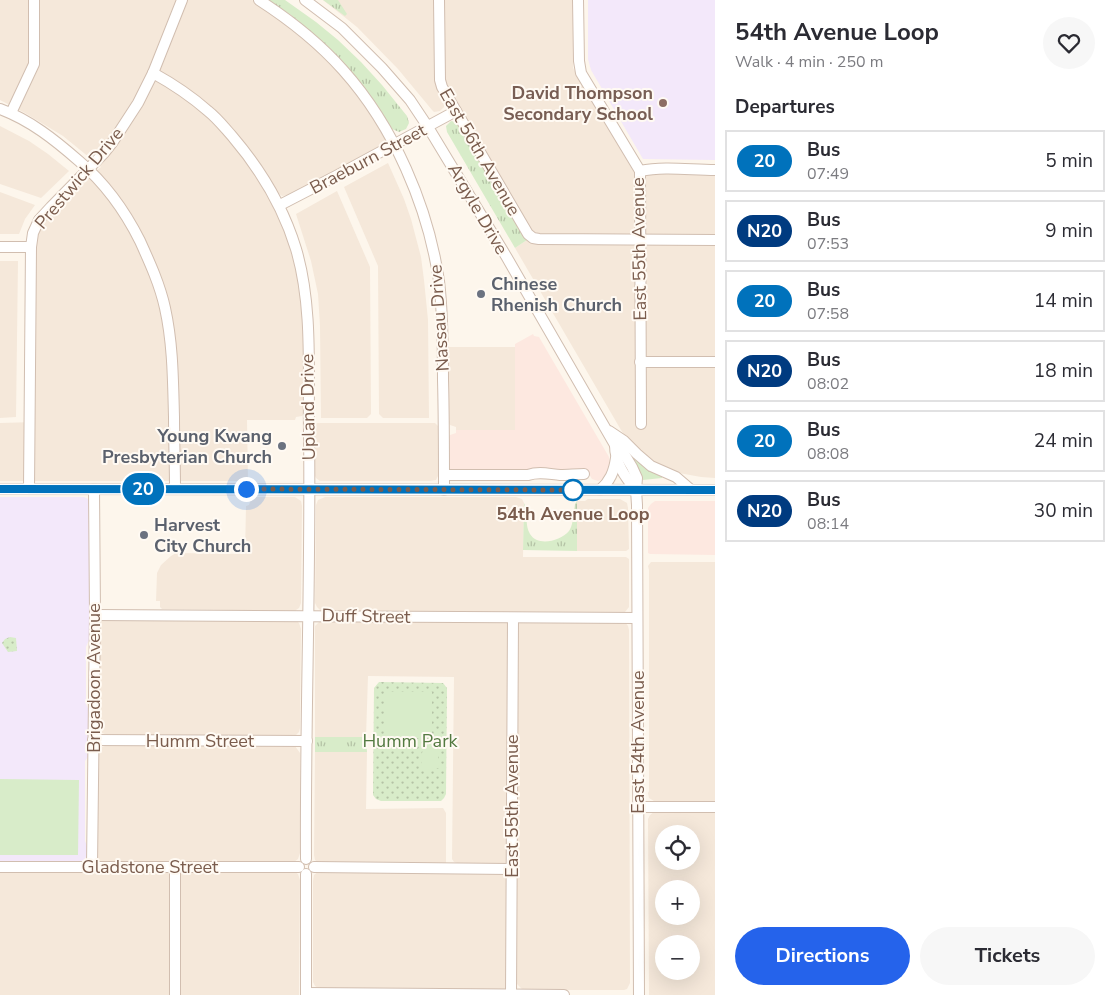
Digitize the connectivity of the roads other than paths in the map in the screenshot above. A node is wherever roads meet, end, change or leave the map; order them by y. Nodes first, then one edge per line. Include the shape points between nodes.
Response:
1 (34, 0) edge
2 (182, 0) edge
3 (259, 0) edge
4 (305, 0) edge
5 (439, 0) edge
6 (578, 0) edge
7 (153, 72) junction
8 (0, 109) edge
9 (456, 111) junction
10 (10, 113) junction
11 (428, 127) junction
12 (394, 144) junction
13 (88, 169) junction
14 (715, 170) edge
15 (640, 171) junction
16 (280, 206) junction
17 (640, 240) junction
18 (715, 240) edge
19 (0, 247) edge
20 (31, 247) junction
21 (640, 362) junction
22 (715, 362) edge
23 (641, 424) dead end
24 (606, 429) junction
25 (615, 445) junction
26 (616, 458) junction
27 (584, 474) dead end
28 (444, 475) junction
29 (528, 475) junction
30 (0, 489) edge
31 (29, 489) junction
32 (94, 489) junction
33 (175, 489) junction
34 (309, 489) junction
35 (528, 489) junction
36 (690, 489) junction
37 (444, 490) junction
38 (600, 490) junction
39 (636, 490) junction
40 (715, 490) edge
41 (94, 615) junction
42 (308, 616) junction
43 (513, 618) junction
44 (637, 618) junction
45 (93, 740) junction
46 (307, 741) junction
47 (638, 807) junction
48 (715, 807) edge
49 (0, 866) edge
50 (92, 866) junction
51 (175, 867) junction
52 (307, 867) junction
53 (512, 869) junction
54 (306, 994) edge
55 (175, 995) edge
56 (512, 995) edge
57 (564, 995) edge
58 (639, 995) edge

1 - 10 street via 34,64
2 - 7 street, Prestwick Drive
3 - 12 street, Nassau Drive via 296,26 344,70
4 - 11 street, Argyle Drive via 342,28 382,68
5 - 9 street, East 56th Avenue via 440,80
6 - 15 street, East 55th Avenue via 582,73
7 - 13 street, Prestwick Drive via 131,115 112,143
7 - 16 street, Upland Drive via 184,91 219,121 244,150
8 - 10 street
9 - 11 street, Braeburn Street
9 - 17 street, East 56th Avenue via 533,238
10 - 13 street via 41,130
11 - 12 street, Braeburn Street
11 - 24 street, Argyle Drive
12 - 16 street, Braeburn Street
12 - 28 street, Nassau Drive via 422,207 438,275 443,346
13 - 20 street, Prestwick Drive via 39,220
13 - 33 street via 130,221 154,270 165,308 173,370
14 - 15 street
15 - 17 street, East 55th Avenue
16 - 34 street, Upland Drive via 304,284 308,324
17 - 18 street
17 - 21 street, East 55th Avenue
19 - 20 street
20 - 31 street, Prestwick Drive
21 - 22 street
21 - 23 street, East 55th Avenue
24 - 25 street, Argyle Drive
24 - 36 street via 651,466
25 - 26 street, Argyle Drive
25 - 39 street, Argyle Drive via 632,467 637,478
26 - 38 street via 611,477
26 - 39 street, Argyle Drive via 626,479
27 - 29 street
28 - 29 street
28 - 37 street, Nassau Drive
29 - 35 street
30 - 31 street
31 - 32 street
32 - 33 street
32 - 41 street, Brigadoon Avenue
33 - 34 street
34 - 37 street
34 - 42 street, Upland Drive
35 - 37 street
35 - 38 street
36 - 39 street
36 - 40 street
38 - 39 street
39 - 44 street, East 54th Avenue
41 - 42 street, Duff Street
41 - 45 street, Brigadoon Avenue
42 - 43 street, Duff Street
42 - 46 street, Upland Drive
43 - 44 street, Duff Street
43 - 53 street, East 55th Avenue
44 - 47 street, East 54th Avenue
45 - 46 street, Humm Street
45 - 50 street, Brigadoon Avenue
46 - 52 street, Upland Drive
47 - 48 street
47 - 58 street, East 54th Avenue
49 - 50 street, Gladstone Street
50 - 51 street, Gladstone Street
51 - 52 street, Gladstone Street
51 - 55 street
52 - 53 street, Gladstone Street
52 - 54 street, Upland Drive
53 - 56 street, East 55th Avenue
54 - 56 street
56 - 57 street

